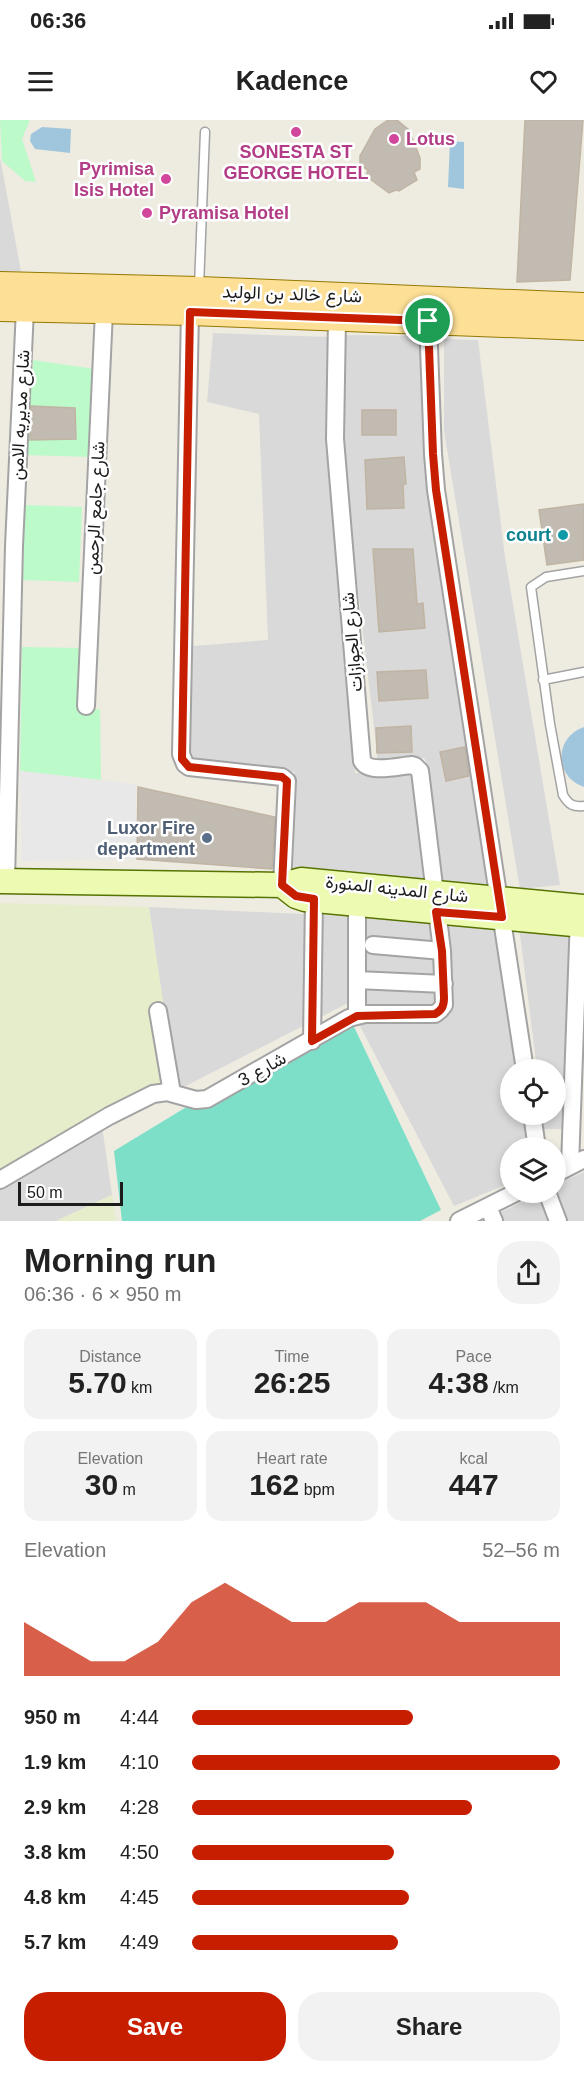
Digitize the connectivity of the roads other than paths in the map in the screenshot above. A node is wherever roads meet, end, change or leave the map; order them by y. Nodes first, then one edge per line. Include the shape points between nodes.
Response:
1 (205, 132) dead end
2 (0, 285) edge
3 (195, 301) junction
4 (584, 306) edge
5 (0, 308) edge
6 (25, 309) junction
7 (104, 310) junction
8 (337, 318) junction
9 (428, 321) junction
10 (584, 327) edge
11 (584, 572) edge
12 (584, 672) edge
13 (543, 680) junction
14 (86, 706) dead end
15 (584, 806) edge
16 (3, 881) edge
17 (282, 885) junction
18 (314, 899) junction
19 (435, 902) junction
20 (357, 903) junction
21 (500, 908) junction
22 (582, 916) edge
23 (373, 945) dead end
24 (442, 951) junction
25 (357, 980) junction
26 (444, 984) junction
27 (158, 1011) dead end
28 (357, 1016) junction
29 (312, 1041) junction
30 (523, 1059) edge
31 (172, 1093) junction
32 (577, 1163) edge
33 (0, 1180) edge
34 (504, 1203) edge
35 (551, 1203) edge
36 (491, 1214) edge
37 (459, 1221) edge
38 (558, 1221) edge

1 - 3 lane
2 - 3 main road, شارع خالد بن الوليد
3 - 4 main road, شارع خالد بن الوليد
3 - 7 main road, شارع خالد بن الوليد
3 - 8 main road, شارع خالد بن الوليد
3 - 17 street via 181,754 189,767 282,777 287,781
5 - 6 main road, شارع خالد بن الوليد
6 - 7 main road, شارع خالد بن الوليد
6 - 16 street, شارع مديريه الامن
7 - 14 street, شارع جامع الرحمن
8 - 9 main road, شارع خالد بن الوليد
8 - 19 street, شارع الجوازات via 335,439 362,761 371,768 412,765 420,771
9 - 10 main road, شارع خالد بن الوليد
9 - 21 street via 436,490
11 - 13 lane via 546,577 531,587
12 - 13 lane
13 - 15 lane via 563,795 574,807
16 - 17 main road, شارع المدينه المنورة
17 - 18 main road, شارع المدينه المنورة via 296,896
17 - 19 main road, شارع المدينه المنورة via 301,880
18 - 20 main road, شارع المدينه المنورة
18 - 29 street
19 - 20 main road, شارع المدينه المنورة
19 - 21 main road, شارع المدينه المنورة
19 - 24 street, شارع 3
20 - 25 street
21 - 22 main road, شارع المدينه المنورة
21 - 30 street
22 - 32 street
23 - 24 street
24 - 26 street, شارع 3
25 - 26 street
25 - 28 street
26 - 28 street, شارع 3 via 444,1005 435,1014
27 - 31 street
28 - 29 street, شارع 3
29 - 31 street, شارع 3 via 207,1099
31 - 33 street, شارع 3 via 153,1094 128,1106
34 - 36 street
35 - 38 street
36 - 37 street

